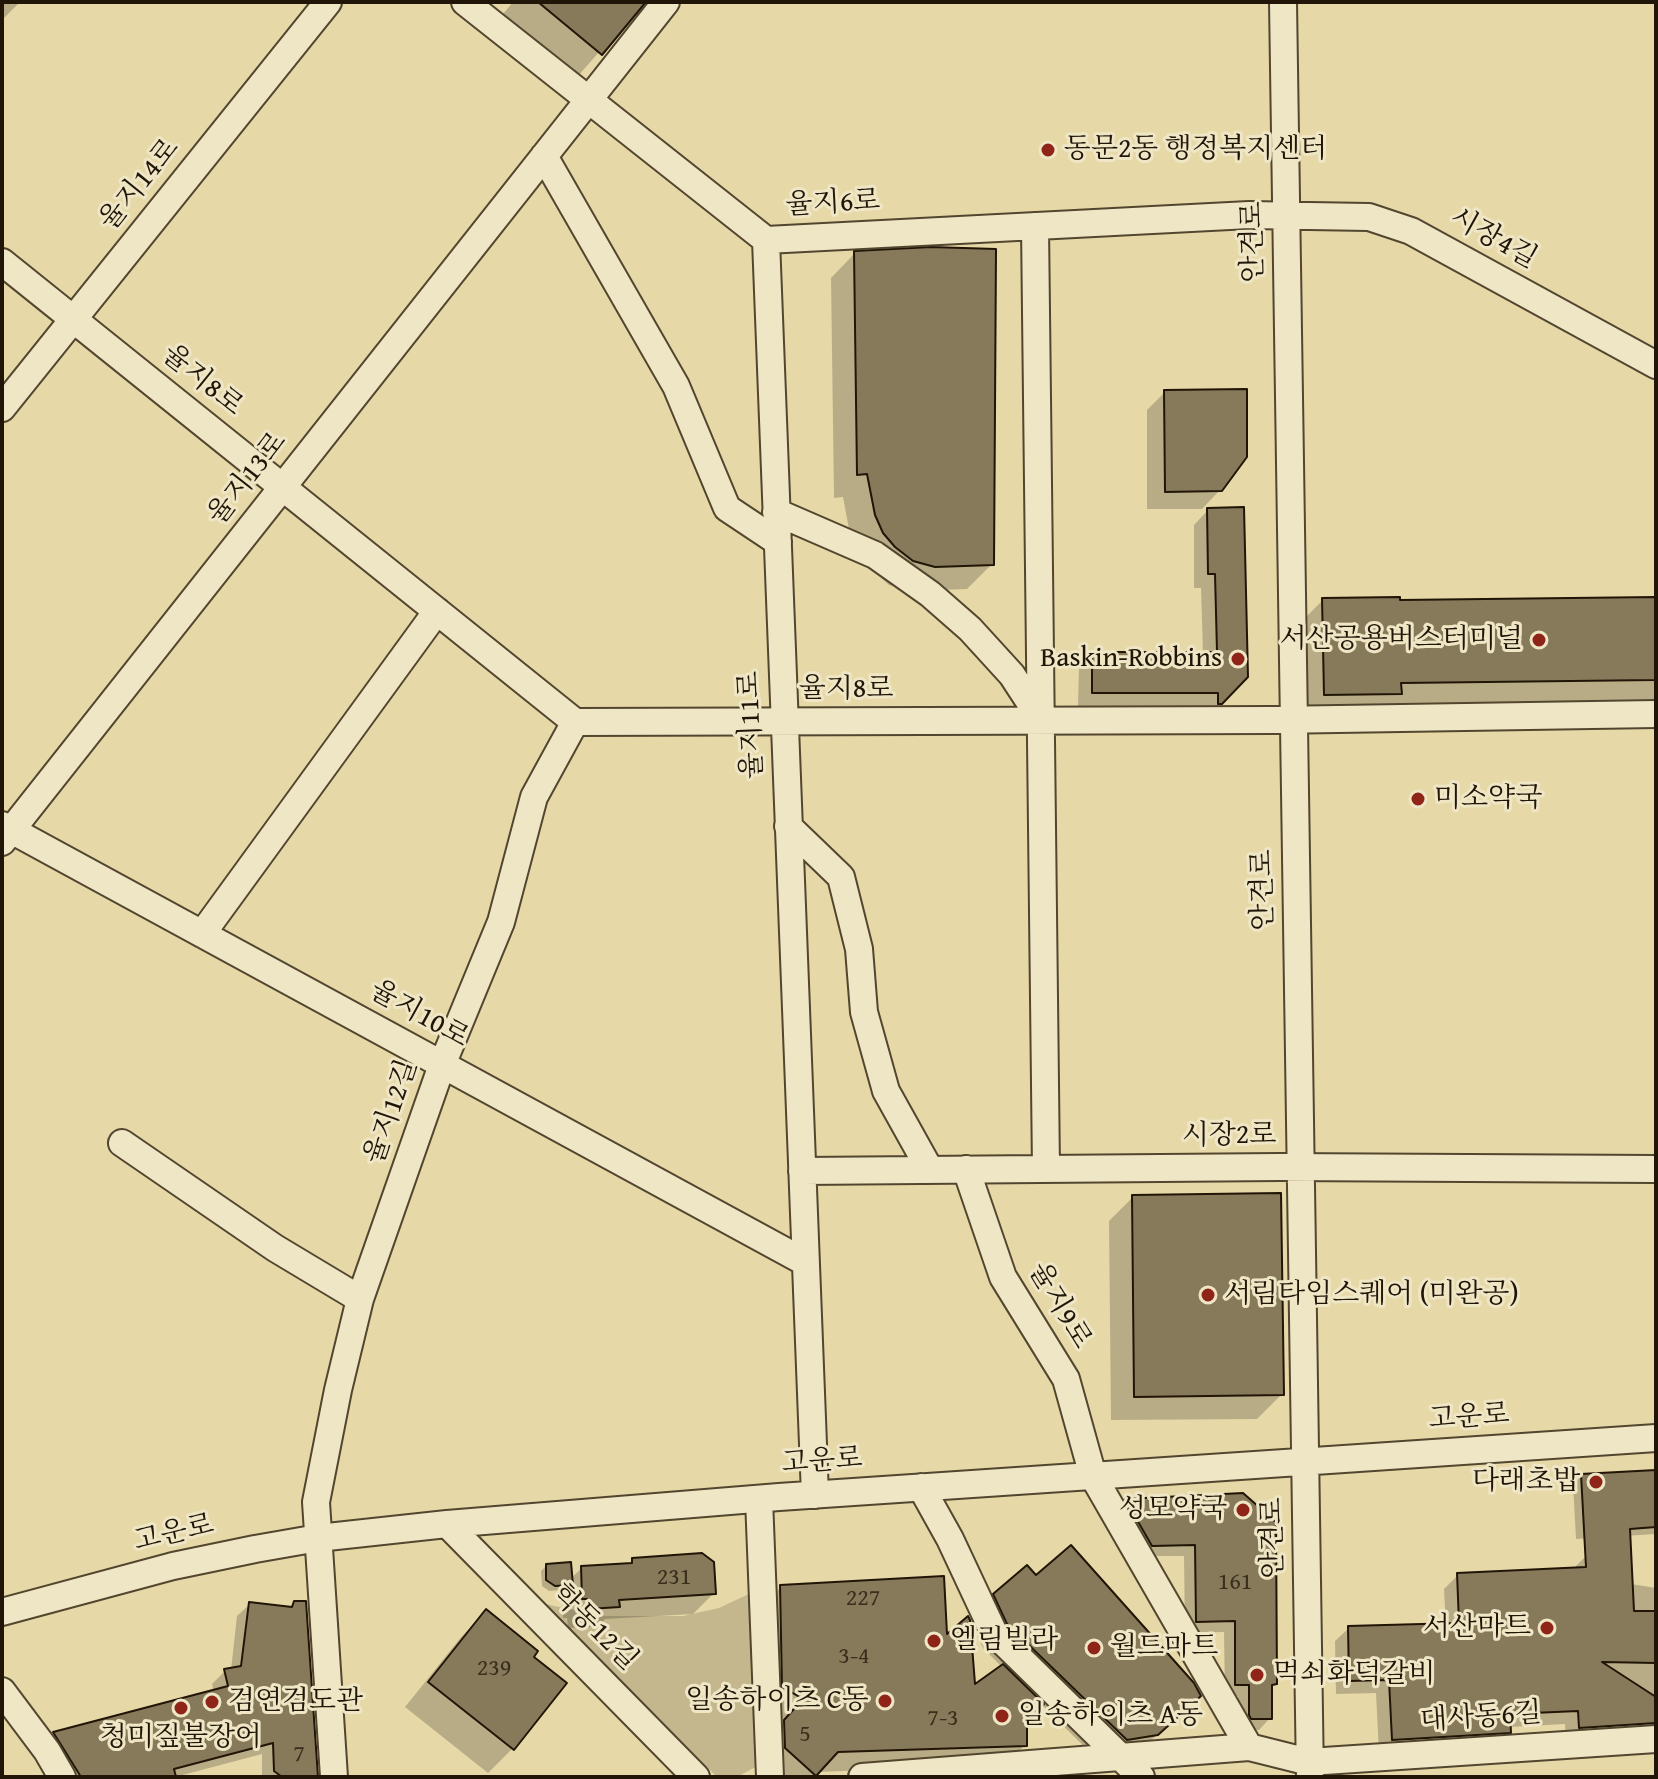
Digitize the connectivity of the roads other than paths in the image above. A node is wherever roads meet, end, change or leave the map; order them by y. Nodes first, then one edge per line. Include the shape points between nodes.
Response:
1 (328, 2) edge
2 (465, 2) edge
3 (666, 2) edge
4 (1283, 2) edge
5 (588, 100) junction
6 (544, 156) junction
7 (1286, 215) junction
8 (1035, 226) junction
9 (766, 240) junction
10 (2, 262) edge
11 (73, 319) junction
12 (1656, 365) edge
13 (2, 408) edge
14 (282, 487) junction
15 (776, 512) junction
16 (778, 542) junction
17 (437, 611) junction
18 (1656, 714) edge
19 (1294, 720) junction
20 (1042, 721) junction
21 (575, 722) junction
22 (784, 722) junction
23 (788, 826) junction
24 (5, 832) edge
25 (202, 934) junction
26 (442, 1065) junction
27 (122, 1143) dead end
28 (1301, 1168) junction
29 (966, 1169) junction
30 (1046, 1169) junction
31 (1656, 1169) edge
32 (930, 1170) junction
33 (802, 1171) junction
34 (805, 1262) junction
35 (360, 1299) junction
36 (1656, 1438) edge
37 (1305, 1461) junction
38 (1093, 1476) junction
39 (921, 1487) junction
40 (815, 1495) junction
41 (759, 1499) junction
42 (447, 1524) junction
43 (318, 1538) junction
44 (2, 1612) edge
45 (2, 1691) edge
46 (1656, 1739) edge
47 (1249, 1747) junction
48 (1118, 1757) junction
49 (1310, 1769) edge
50 (62, 1777) edge
51 (334, 1777) edge
52 (696, 1777) edge
53 (770, 1777) edge
54 (862, 1777) edge
55 (1141, 1777) edge

1 - 11 street, 율지14로
2 - 5 street, 율지6로
3 - 5 street, 율지13로
4 - 7 street, 안견로
5 - 6 street, 율지13로
5 - 9 street, 율지6로
6 - 14 street, 율지13로
6 - 16 street via 676,386 727,508
7 - 8 street, 율지6로
7 - 12 street, 시장4길 via 1369,217 1397,224
7 - 19 street, 안견로
8 - 9 street, 율지6로
8 - 20 street
9 - 15 street, 율지11로
10 - 11 street, 율지8로
11 - 13 street, 율지14로
11 - 14 street, 율지8로
14 - 17 street, 율지8로
14 - 24 street, 율지13로
15 - 16 street, 율지11로
15 - 20 street via 875,555 930,594 1012,675
16 - 22 street, 율지11로
17 - 21 street, 율지8로
17 - 25 street
18 - 19 street, 율지8로
19 - 20 street, 율지8로
19 - 28 street, 안견로
20 - 22 street, 율지8로
20 - 30 street
21 - 22 street, 율지8로
21 - 26 street, 율지12길 via 534,797 501,922
22 - 23 street, 율지11로
23 - 32 street via 841,877 859,949 864,1012 886,1091
23 - 33 street, 율지11로
24 - 25 street, 율지10로
25 - 26 street, 율지10로
26 - 34 street, 율지10로
26 - 35 street, 율지12길
27 - 35 street
28 - 30 street, 시장2로
28 - 31 street, 시장2로
28 - 37 street, 안견로
29 - 30 street, 시장2로
29 - 32 street, 시장2로
29 - 38 street, 율지9로 via 1003,1277 1066,1379
32 - 33 street, 시장2로
33 - 34 street, 율지11로
34 - 40 street, 율지11로
35 - 43 street, 율지12길 via 323,1455 316,1502
36 - 37 street, 고운로
37 - 38 street, 고운로
37 - 49 street, 안견로
38 - 39 street, 고운로
38 - 47 street, 율지9로
39 - 40 street, 고운로
39 - 48 street via 994,1633
40 - 41 street, 고운로
41 - 42 street, 고운로
41 - 53 street
42 - 43 street, 고운로
42 - 52 street, 학동12길
43 - 44 street, 고운로 via 173,1566
43 - 51 street, 율지12길
45 - 50 street
46 - 49 street, 대사동6길
47 - 48 street, 대사동6길
47 - 49 street, 대사동6길
48 - 54 street, 대사동6길
48 - 55 street

